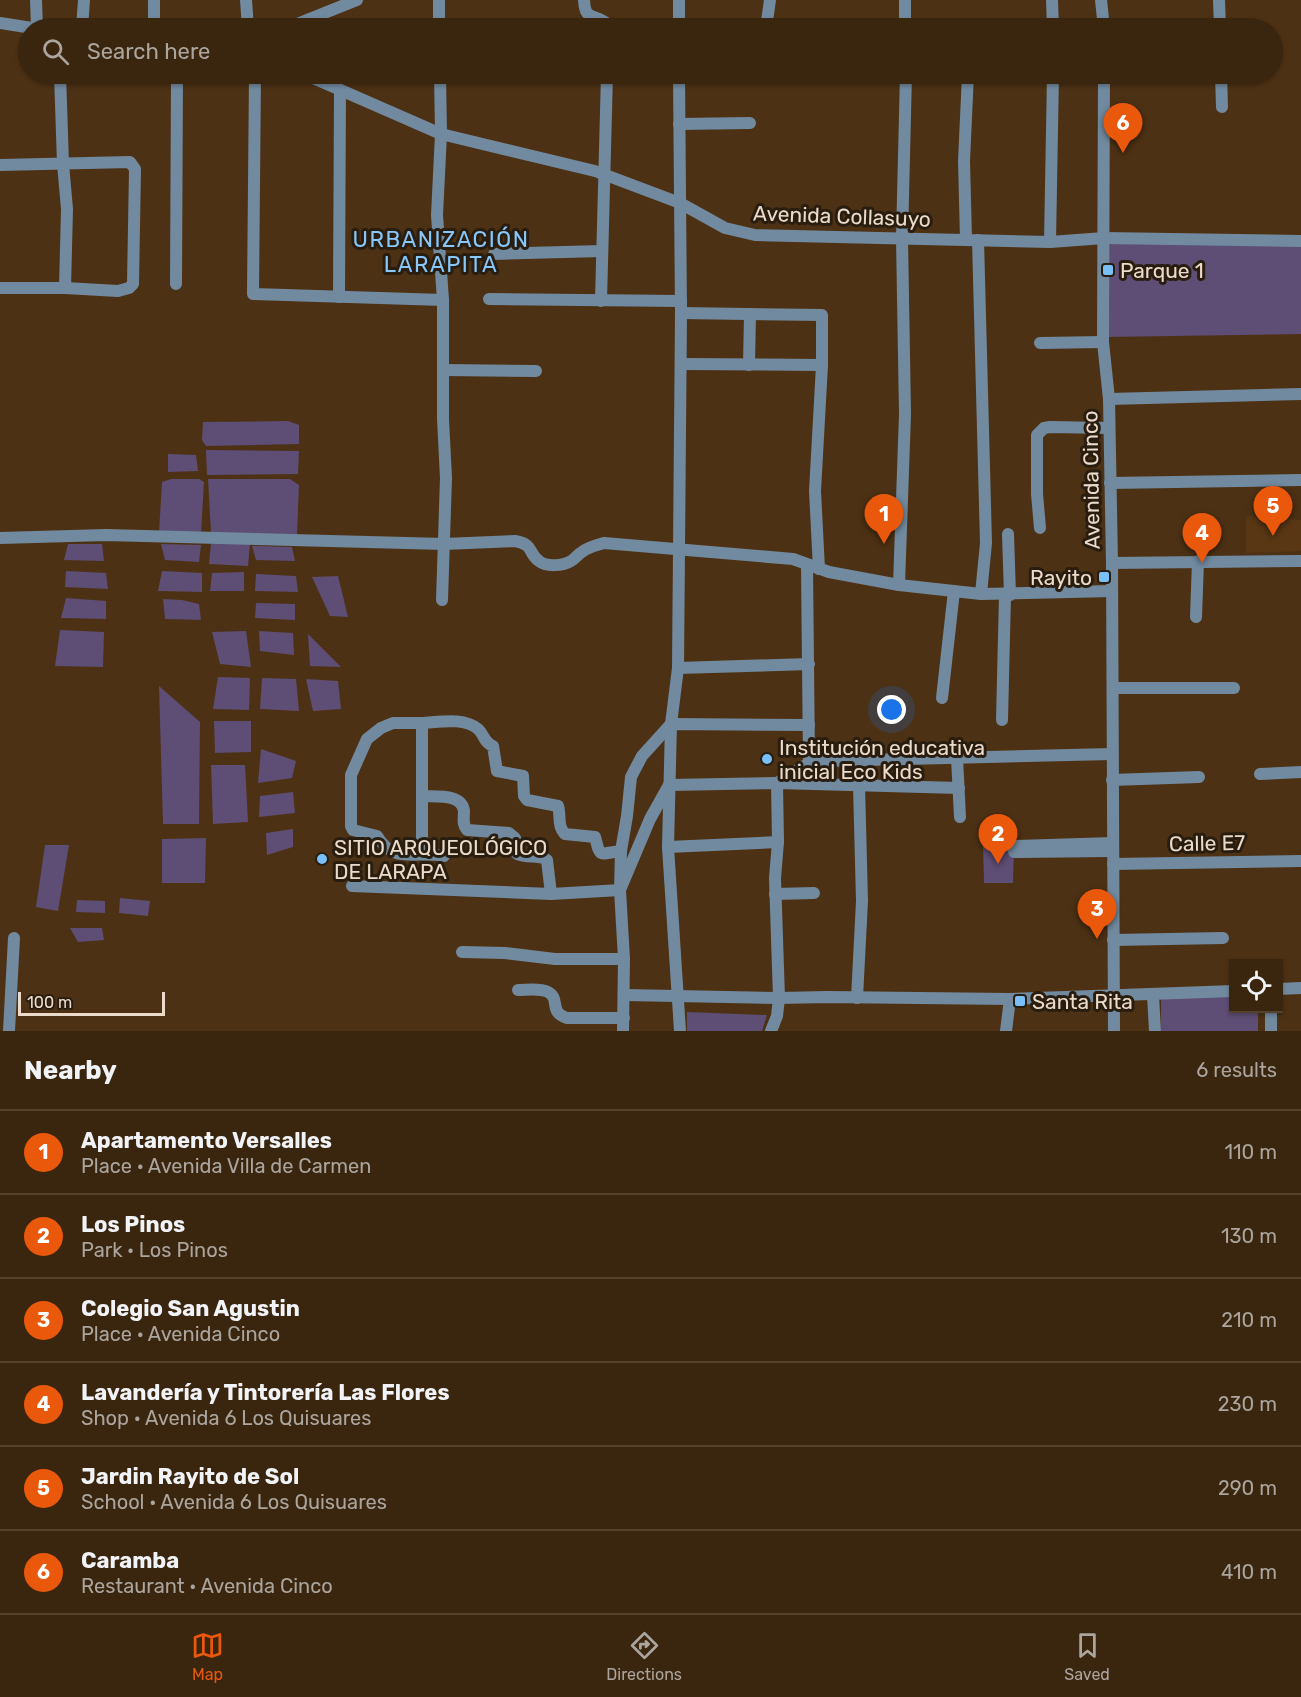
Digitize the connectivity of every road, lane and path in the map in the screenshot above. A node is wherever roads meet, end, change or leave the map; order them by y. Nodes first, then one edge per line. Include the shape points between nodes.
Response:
1 (36, 0) edge
2 (84, 0) edge
3 (154, 0) edge
4 (246, 0) edge
5 (439, 0) edge
6 (585, 0) edge
7 (679, 0) edge
8 (770, 0) edge
9 (905, 0) edge
10 (1052, 0) edge
11 (1101, 0) edge
12 (1220, 0) edge
13 (354, 1) edge
14 (37, 18) edge
15 (83, 18) edge
16 (154, 18) edge
17 (247, 18) edge
18 (312, 18) edge
19 (439, 18) edge
20 (594, 18) edge
21 (679, 18) edge
22 (767, 18) edge
23 (905, 18) edge
24 (1053, 18) edge
25 (1103, 18) edge
26 (1220, 18) edge
27 (0, 23) edge
28 (18, 26) edge
29 (60, 84) edge
30 (177, 84) edge
31 (255, 84) edge
32 (326, 84) edge
33 (440, 84) edge
34 (607, 84) edge
35 (679, 84) edge
36 (906, 84) edge
37 (968, 84) edge
38 (1053, 84) edge
39 (1104, 84) edge
40 (1221, 84) edge
41 (340, 90) junction
42 (1221, 107) dead end
43 (750, 123) dead end
44 (679, 124) junction
45 (441, 134) junction
46 (63, 164) junction
47 (0, 165) edge
48 (605, 175) junction
49 (680, 203) junction
50 (902, 238) junction
51 (1104, 238) junction
52 (972, 239) junction
53 (1301, 241) edge
54 (1050, 242) junction
55 (602, 251) junction
56 (494, 254) dead end
57 (176, 284) dead end
58 (0, 288) edge
59 (65, 288) junction
60 (339, 297) junction
61 (489, 299) dead end
62 (443, 300) junction
63 (602, 302) junction
64 (681, 307) junction
65 (750, 314) junction
66 (1103, 342) junction
67 (1040, 343) dead end
68 (681, 364) junction
69 (749, 364) junction
70 (822, 366) junction
71 (444, 370) junction
72 (536, 371) dead end
73 (1301, 393) edge
74 (1109, 399) junction
75 (1109, 428) junction
76 (1301, 480) edge
77 (1110, 483) junction
78 (1040, 528) dead end
79 (1008, 534) dead end
80 (0, 538) edge
81 (444, 544) junction
82 (678, 549) junction
83 (1198, 561) junction
84 (1301, 561) edge
85 (1112, 563) junction
86 (807, 565) junction
87 (819, 569) junction
88 (899, 585) junction
89 (954, 591) junction
90 (1112, 591) junction
91 (981, 594) junction
92 (1008, 595) junction
93 (442, 600) dead end
94 (1197, 617) dead end
95 (809, 664) junction
96 (678, 668) junction
97 (1113, 688) junction
98 (1234, 688) dead end
99 (942, 698) dead end
100 (1002, 720) dead end
101 (423, 723) junction
102 (671, 724) junction
103 (809, 725) junction
104 (1112, 754) junction
105 (957, 758) junction
106 (809, 763) junction
107 (1301, 772) edge
108 (1260, 774) dead end
109 (1199, 777) dead end
110 (1112, 780) junction
111 (777, 783) junction
112 (669, 785) junction
113 (859, 785) junction
114 (959, 788) junction
115 (422, 796) junction
116 (627, 816) junction
117 (960, 817) dead end
118 (650, 819) junction
119 (778, 842) junction
120 (668, 847) junction
121 (1113, 847) junction
122 (621, 851) junction
123 (422, 854) junction
124 (444, 856) dead end
125 (1301, 861) edge
126 (1113, 864) junction
127 (352, 886) dead end
128 (620, 890) junction
129 (814, 893) dead end
130 (551, 894) junction
131 (775, 894) junction
132 (14, 938) dead end
133 (1223, 938) dead end
134 (1113, 940) junction
135 (462, 952) dead end
136 (624, 959) junction
137 (1301, 988) edge
138 (1283, 989) edge
139 (518, 990) dead end
140 (1229, 991) edge
141 (625, 995) junction
142 (1153, 995) junction
143 (1114, 996) junction
144 (678, 997) junction
145 (779, 998) junction
146 (856, 998) junction
147 (1010, 999) junction
148 (1271, 1013) edge
149 (623, 1025) edge
150 (9, 1031) edge
151 (680, 1031) edge
152 (771, 1031) edge
153 (1005, 1031) edge
154 (1114, 1031) edge
155 (1155, 1031) edge
156 (1271, 1031) edge

1 - 14 street
2 - 15 street
3 - 16 street
4 - 17 street
5 - 19 street
6 - 20 street via 587,13
7 - 21 street
8 - 22 street
9 - 23 street
10 - 24 street
11 - 25 street
12 - 26 street
13 - 18 street
27 - 28 street
29 - 46 street
30 - 57 street
31 - 60 street via 253,294
32 - 41 street, Avenida Collasuyo
33 - 45 street
34 - 48 street
35 - 44 street
36 - 50 street
37 - 52 street via 964,161
38 - 54 street
39 - 51 street, Avenida Cinco
40 - 42 street
41 - 45 street, Avenida Collasuyo
41 - 60 street
43 - 44 street
44 - 49 street
45 - 48 street, Avenida Collasuyo
45 - 62 street via 438,215
46 - 47 street
46 - 59 street via 67,209
46 - 59 street via 130,162 135,169 133,284 118,291
48 - 49 street, Avenida Collasuyo
48 - 55 street
49 - 50 street, Avenida Collasuyo via 725,228 755,235
49 - 64 street
50 - 52 street, Avenida Collasuyo
50 - 88 street via 906,414
51 - 53 street, Avenida Collasuyo
51 - 54 street, Avenida Collasuyo
51 - 66 street, Avenida Cinco
52 - 54 street, Avenida Collasuyo
52 - 91 street via 986,543
55 - 56 street
55 - 63 street
58 - 59 street
60 - 62 street
61 - 63 street
62 - 71 street
63 - 64 street
64 - 65 street
64 - 68 street
65 - 69 street
65 - 70 street via 822,315
66 - 67 street
66 - 74 street, Avenida Cinco
68 - 69 street
68 - 82 street
69 - 70 street
70 - 87 street via 815,491
71 - 72 street
71 - 81 street
73 - 74 street
74 - 75 street, Avenida Cinco
75 - 77 street, Avenida Cinco
75 - 78 street via 1050,427 1037,435
76 - 77 street
77 - 85 street, Avenida Cinco
79 - 92 street
80 - 81 street via 118,536
81 - 82 street via 525,543 540,563 547,565 564,564 582,551 604,543
81 - 93 street
82 - 86 street via 793,559
82 - 96 street
83 - 84 street
83 - 85 street
83 - 94 street
85 - 90 street, Avenida Cinco
86 - 87 street
86 - 95 street
87 - 88 street
88 - 89 street
89 - 91 street
89 - 99 street
90 - 92 street
90 - 97 street, Avenida Cinco
91 - 92 street
92 - 100 street
95 - 96 street
95 - 103 street
96 - 102 street
97 - 98 street
97 - 104 street, Avenida Cinco
101 - 115 street
101 - 122 street via 468,722 493,746 497,771 523,776 527,800 558,806 562,832 595,837 596,849 604,854
101 - 123 street via 393,723 381,728 367,739 351,774 353,830 377,836 393,854
102 - 103 street
102 - 112 street
102 - 116 street via 642,756 631,777
103 - 106 street
104 - 105 street
104 - 110 street, Avenida Cinco
105 - 106 street
105 - 114 street
106 - 111 street
107 - 108 street
109 - 110 street
110 - 121 street, Avenida Cinco
111 - 112 street
111 - 113 street
111 - 119 street
112 - 118 street
112 - 120 street
113 - 114 street
113 - 146 street via 862,900
114 - 117 street
115 - 123 street
115 - 130 street via 458,800 464,808 467,830 509,833 515,838 517,854 547,860
116 - 118 street
116 - 122 street
118 - 128 street
119 - 120 street
119 - 131 street
120 - 144 street
121 - 121 street via 1014,852 1014,846
121 - 126 street, Avenida Cinco
122 - 128 street
123 - 124 street
125 - 126 street, Calle E7
126 - 134 street, Avenida Cinco
127 - 130 street
128 - 130 street
128 - 136 street
129 - 131 street
131 - 145 street
132 - 150 street
133 - 134 street
134 - 143 street, Avenida Cinco
135 - 136 street
136 - 141 street
137 - 138 street
139 - 149 street via 546,991 555,1000 559,1015 567,1018
140 - 142 street
141 - 144 street
141 - 149 street
142 - 143 street
142 - 155 street
143 - 147 street
143 - 154 street, Avenida Cinco
144 - 145 street
144 - 151 street
145 - 146 street
145 - 152 street
146 - 147 street
147 - 153 street
148 - 156 street

